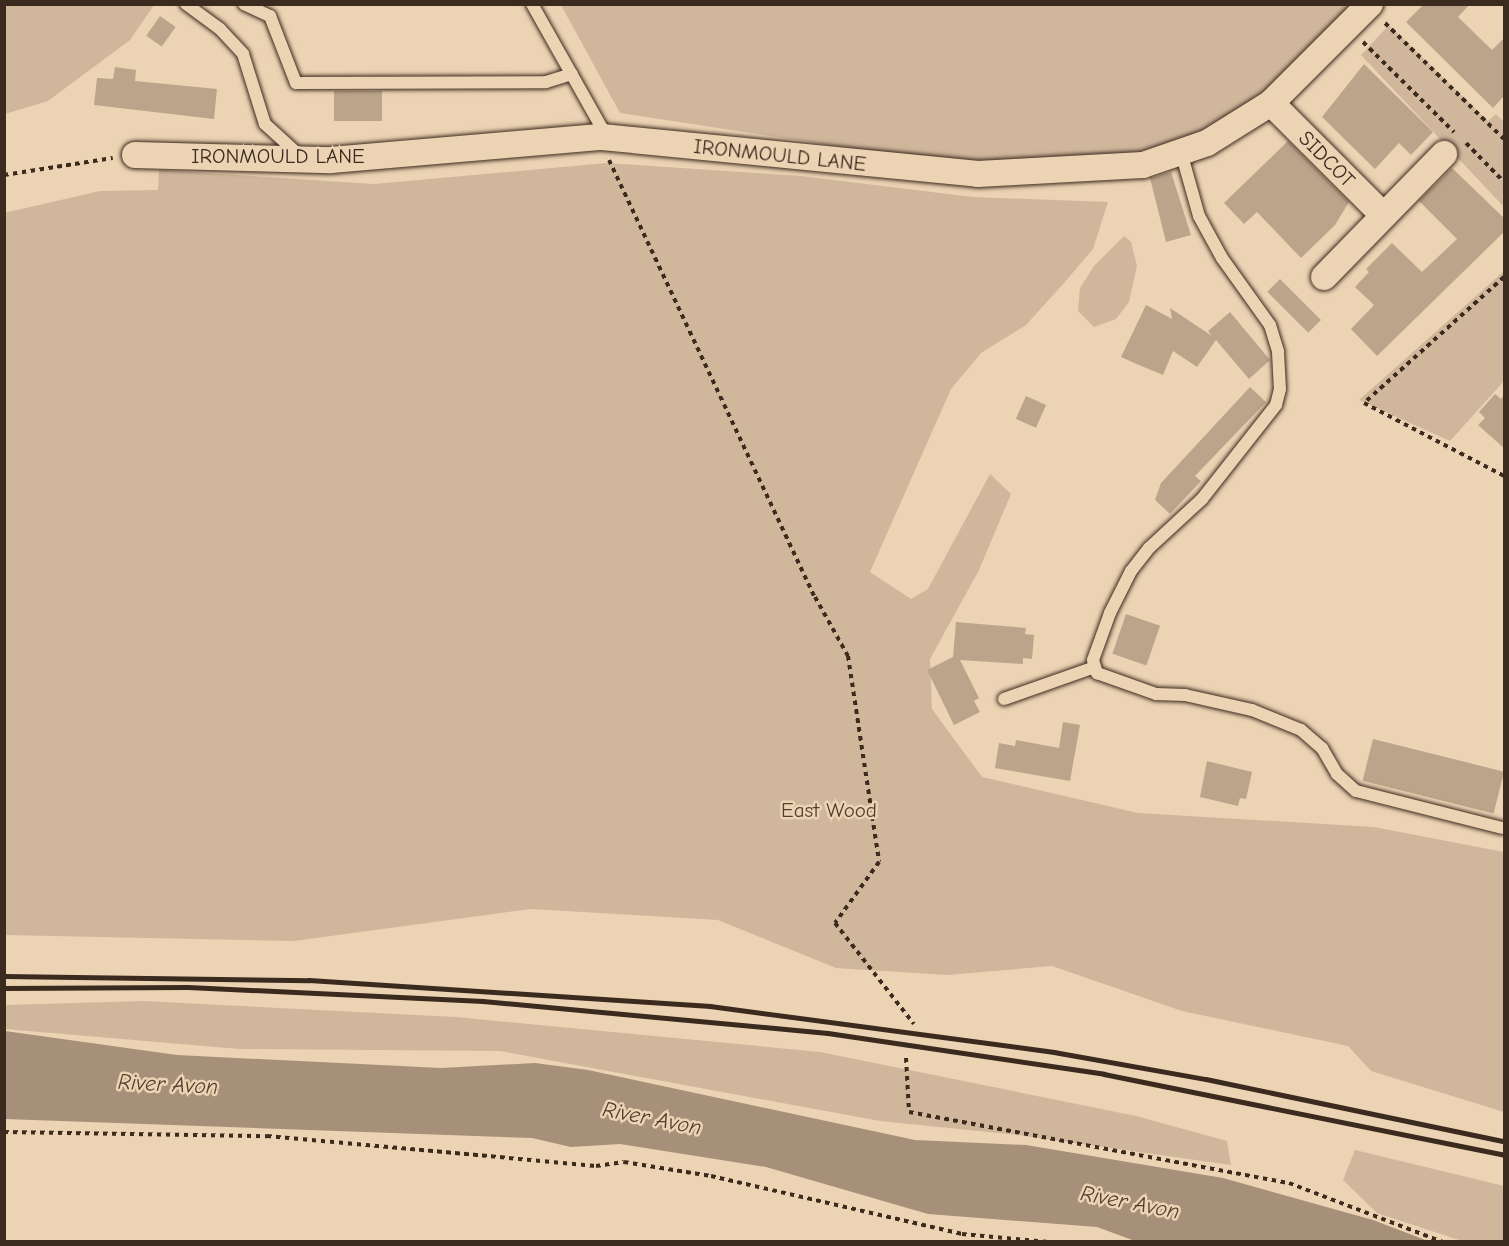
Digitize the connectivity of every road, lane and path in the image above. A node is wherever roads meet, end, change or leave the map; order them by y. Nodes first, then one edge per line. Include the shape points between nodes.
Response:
1 (186, 4) edge
2 (244, 4) edge
3 (532, 4) edge
4 (1369, 5) edge
5 (1348, 27) junction
6 (572, 74) junction
7 (1270, 103) junction
8 (605, 137) junction
9 (1504, 140) edge
10 (1181, 152) junction
11 (1444, 154) dead end
12 (135, 155) joint
13 (303, 159) junction
14 (4, 175) edge
15 (1504, 182) edge
16 (1383, 215) junction
17 (1323, 277) dead end
18 (1504, 277) edge
19 (1504, 476) edge
20 (1095, 667) junction
21 (1004, 699) dead end
22 (1502, 828) dead end
23 (914, 1024) dead end
24 (906, 1058) dead end
25 (4, 1132) edge
26 (1049, 1242) edge
27 (1443, 1242) edge

1 - 13 lane via 220,29 243,54 265,124
2 - 6 lane via 270,16 296,83 546,82
3 - 6 lane
4 - 5 street, IRONMOULD LANE
4 - 9 path
5 - 7 street, IRONMOULD LANE
5 - 15 path
6 - 8 lane
7 - 10 street, IRONMOULD LANE via 1207,143
7 - 16 street, SIDCOT
8 - 10 street, IRONMOULD LANE via 978,174 1143,165
8 - 13 street, IRONMOULD LANE
8 - 23 path via 606,154 682,317 815,597 848,656 879,862 835,923
10 - 20 lane via 1199,216 1222,258 1270,325 1278,352 1281,389 1276,405 1202,499 1149,548 1131,571 1110,612 1093,660
11 - 16 street
12 - 13 street, IRONMOULD LANE
12 - 14 path
16 - 17 street
18 - 19 path via 1364,403
20 - 21 lane
20 - 22 lane via 1097,673 1156,694 1185,695 1252,710 1301,730 1322,748 1337,774 1356,791
24 - 27 path via 909,1112 1289,1183
25 - 26 path via 267,1137 596,1166 624,1162 711,1176 963,1234

